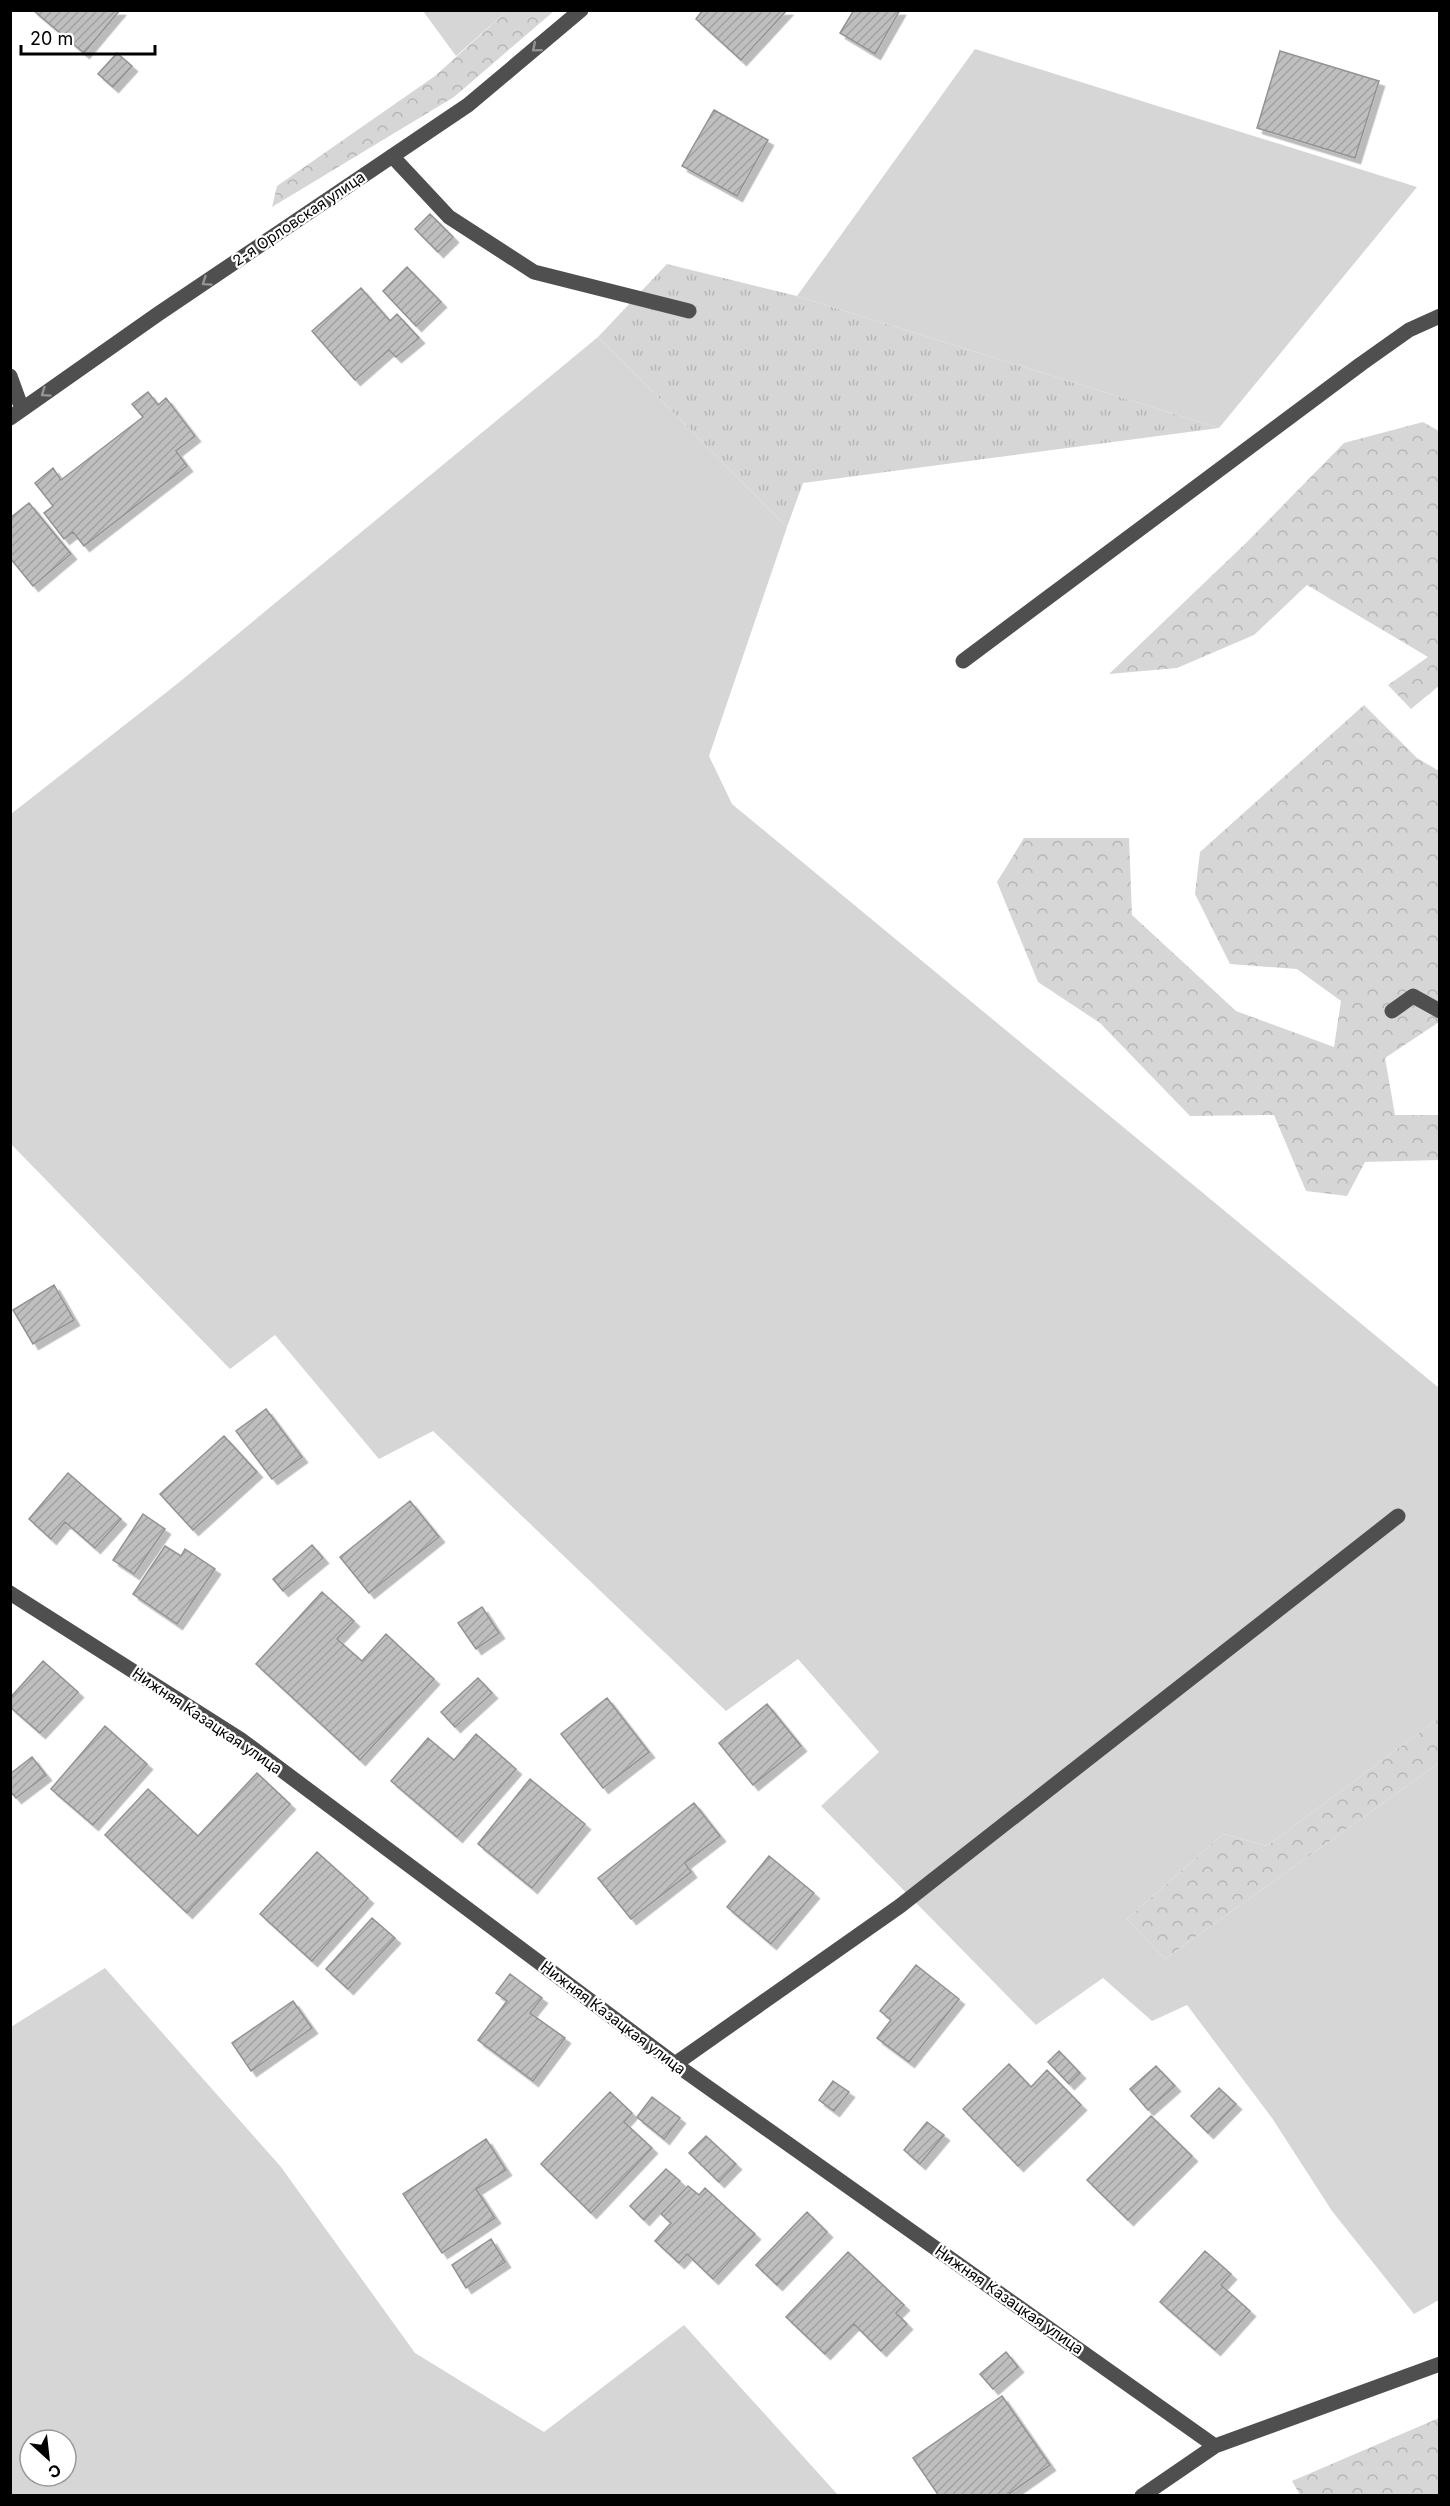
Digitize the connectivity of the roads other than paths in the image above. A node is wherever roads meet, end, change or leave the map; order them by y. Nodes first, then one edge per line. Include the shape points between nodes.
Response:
1 (581, 10) edge
2 (392, 156) junction
3 (689, 311) dead end
4 (1440, 316) edge
5 (10, 376) edge
6 (16, 414) edge
7 (963, 661) dead end
8 (1392, 1011) dead end
9 (1440, 1011) edge
10 (1398, 1516) dead end
11 (10, 1593) edge
12 (675, 2064) junction
13 (1440, 2364) edge
14 (1215, 2446) junction
15 (1142, 2496) edge

1 -> 2 street, 2-я Орловская улица via 468,105
2 - 3 street via 449,217 534,272
2 -> 6 street, 2-я Орловская улица
4 - 7 street via 1409,330 1361,364
5 - 6 street
8 - 9 street via 1413,996
10 - 12 street via 900,1906
11 - 12 street, Нижняя Казацкая улица via 240,1740
12 - 14 street, Нижняя Казацкая улица
13 - 14 street
14 - 15 street

